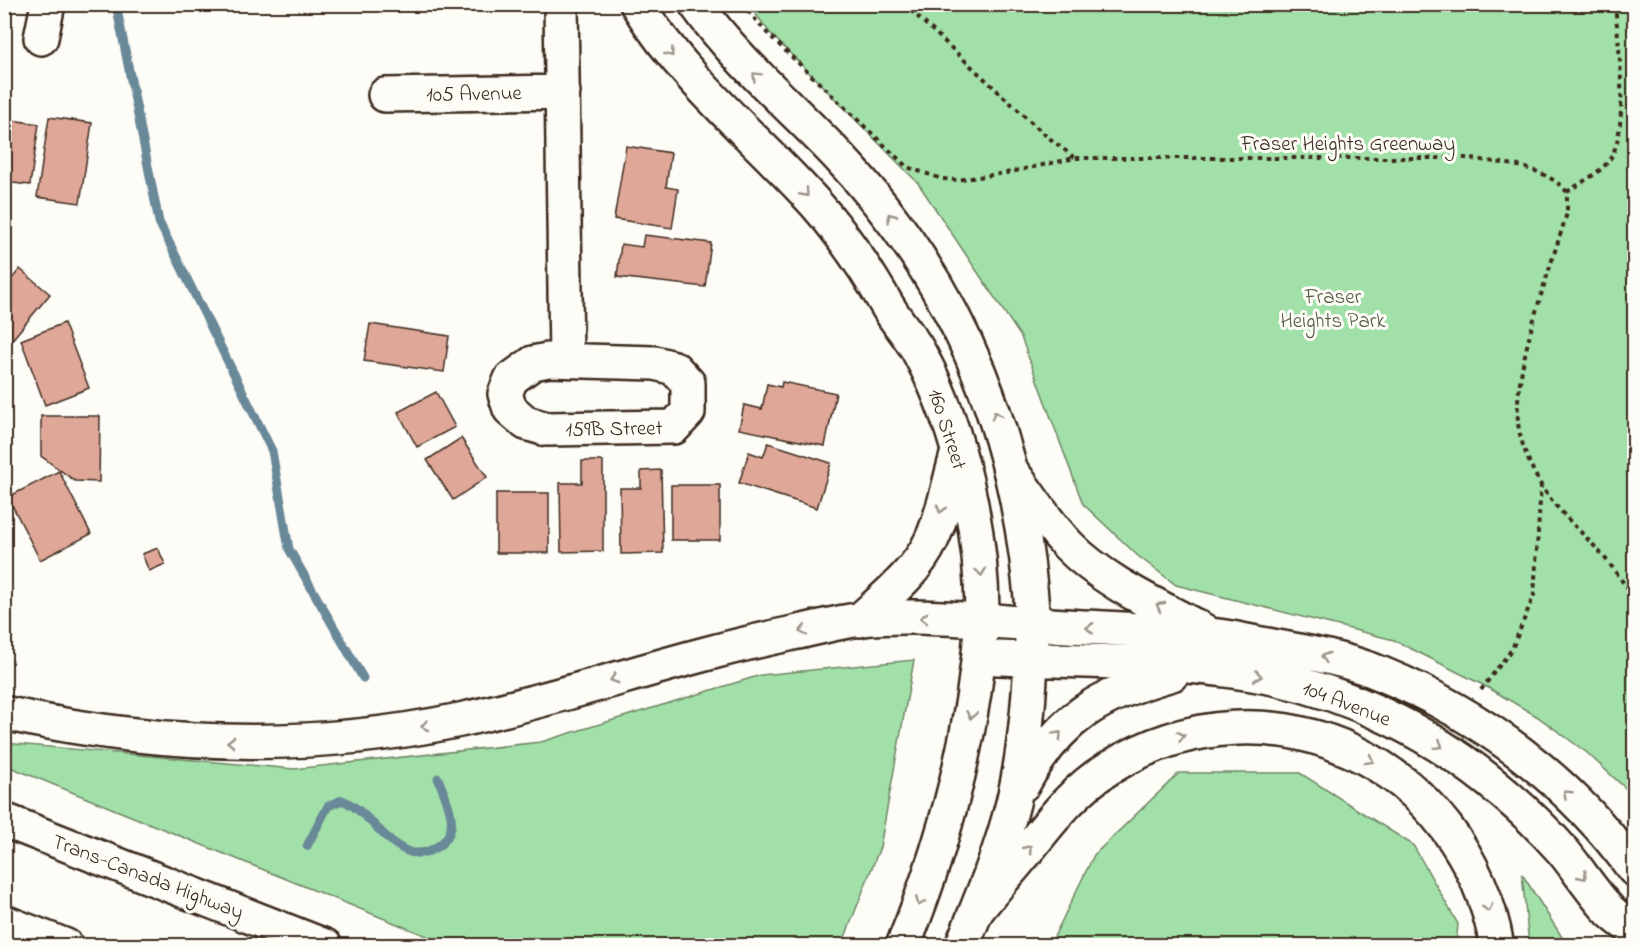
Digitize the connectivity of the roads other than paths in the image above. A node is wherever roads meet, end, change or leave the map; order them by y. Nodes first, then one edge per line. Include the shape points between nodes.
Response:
1 (48, 4) edge
2 (561, 4) edge
3 (637, 4) edge
4 (696, 4) edge
5 (41, 38) dead end
6 (563, 92) junction
7 (385, 95) dead end
8 (566, 360) junction
9 (958, 453) junction
10 (1012, 472) junction
11 (860, 620) junction
12 (982, 620) junction
13 (1033, 624) junction
14 (1211, 635) junction
15 (980, 657) junction
16 (1031, 660) junction
17 (1200, 668) junction
18 (4, 713) edge
19 (1014, 801) junction
20 (4, 820) edge
21 (1635, 869) edge
22 (976, 910) junction
23 (4, 922) edge
24 (1635, 930) edge
25 (66, 945) edge
26 (325, 945) edge
27 (903, 945) edge
28 (962, 945) edge
29 (1497, 945) edge

1 - 5 main road
2 - 6 main road
3 -> 9 main road, 160 Street via 691,78 803,190 853,250 921,356
10 -> 4 main road via 989,395 963,333 902,232 839,156 744,64
6 - 7 main road, 105 Avenue
6 - 8 main road
8 - 8 main road, 159B Street via 655,363 674,368 688,383 688,412 674,428 546,429 526,423 510,409 505,394 510,379 533,363
9 -> 11 main road via 925,552 894,589
9 -> 12 main road, 160 Street via 976,530
10 - 13 main road via 1024,534
14 -> 10 main road via 1084,559 1055,529
12 -> 11 main road, 104 Avenue
11 -> 18 main road, 104 Avenue via 740,645 493,712 351,738 286,743 179,740 68,726
12 - 13 main road, 104 Avenue
12 - 15 main road, 160 Street
14 -> 13 main road, 104 Avenue
13 - 16 main road
21 -> 14 main road, 104 Avenue via 1595,820 1525,755 1464,713 1381,674 1314,654
15 - 16 main road, 104 Avenue
15 -> 27 main road, 160 Street via 955,798
16 - 17 main road, 104 Avenue
16 - 19 main road via 1024,747
19 -> 17 main road via 1037,758 1092,705 1135,685
17 -> 24 main road, 104 Avenue via 1275,678 1321,691 1385,716 1436,744 1525,812 1561,849 1610,911
19 - 22 main road
20 - 26 main road, Trans-Canada Highway
22 - 28 main road
22 -> 29 main road via 1071,797 1110,767 1189,733 1263,727 1301,733 1358,753 1386,769 1424,800 1454,835 1469,861 1486,901
23 - 25 main road

